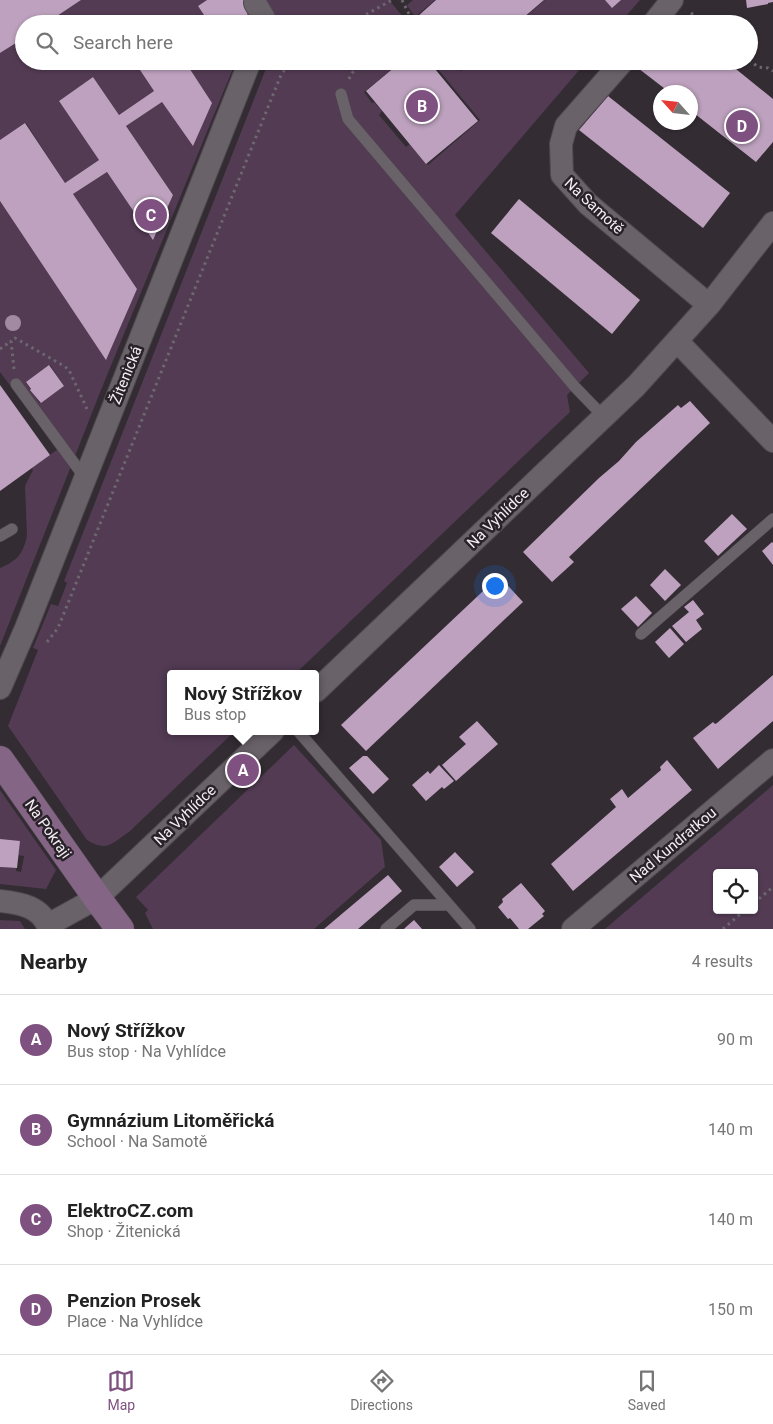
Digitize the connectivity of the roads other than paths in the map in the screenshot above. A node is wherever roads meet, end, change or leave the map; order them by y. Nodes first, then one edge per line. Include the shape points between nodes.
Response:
1 (672, 0) edge
2 (255, 3) dead end
3 (262, 15) edge
4 (660, 15) edge
5 (246, 70) edge
6 (615, 70) edge
7 (341, 94) road end
8 (773, 223) edge
9 (708, 305) junction
10 (677, 341) junction
11 (16, 384) road end
12 (604, 417) junction
13 (773, 441) edge
14 (85, 478) junction
15 (773, 519) edge
16 (12, 529) dead end
17 (0, 536) edge
18 (642, 634) dead end
19 (0, 688) edge
20 (319, 688) edge
21 (269, 735) edge
22 (301, 735) edge
23 (0, 760) edge
24 (773, 760) edge
25 (97, 898) junction
26 (0, 902) edge
27 (448, 905) junction
28 (49, 927) edge
29 (120, 929) edge
30 (386, 929) edge
31 (470, 929) edge
32 (573, 929) edge

1 - 4 street
2 - 3 street
5 - 14 street, Žitenická
6 - 9 street, Na Samotě via 566,126 561,144 562,176 588,204
7 - 12 lane via 348,119
8 - 9 street, Na Vyhlídce
9 - 10 street, Na Vyhlídce
10 - 12 street, Na Vyhlídce
10 - 13 street
11 - 14 lane
12 - 20 street, Na Vyhlídce
14 - 19 street, Žitenická
15 - 18 lane
16 - 17 lane
21 - 25 street, Na Vyhlídce
22 - 27 lane
23 - 25 street, Na Pokraji
24 - 32 street, Nad Kundratkou
25 - 28 street, Na Vyhlídce
25 - 29 street, Na Pokraji
26 - 28 street via 31,908 43,917
27 - 30 lane via 414,905
27 - 31 lane

